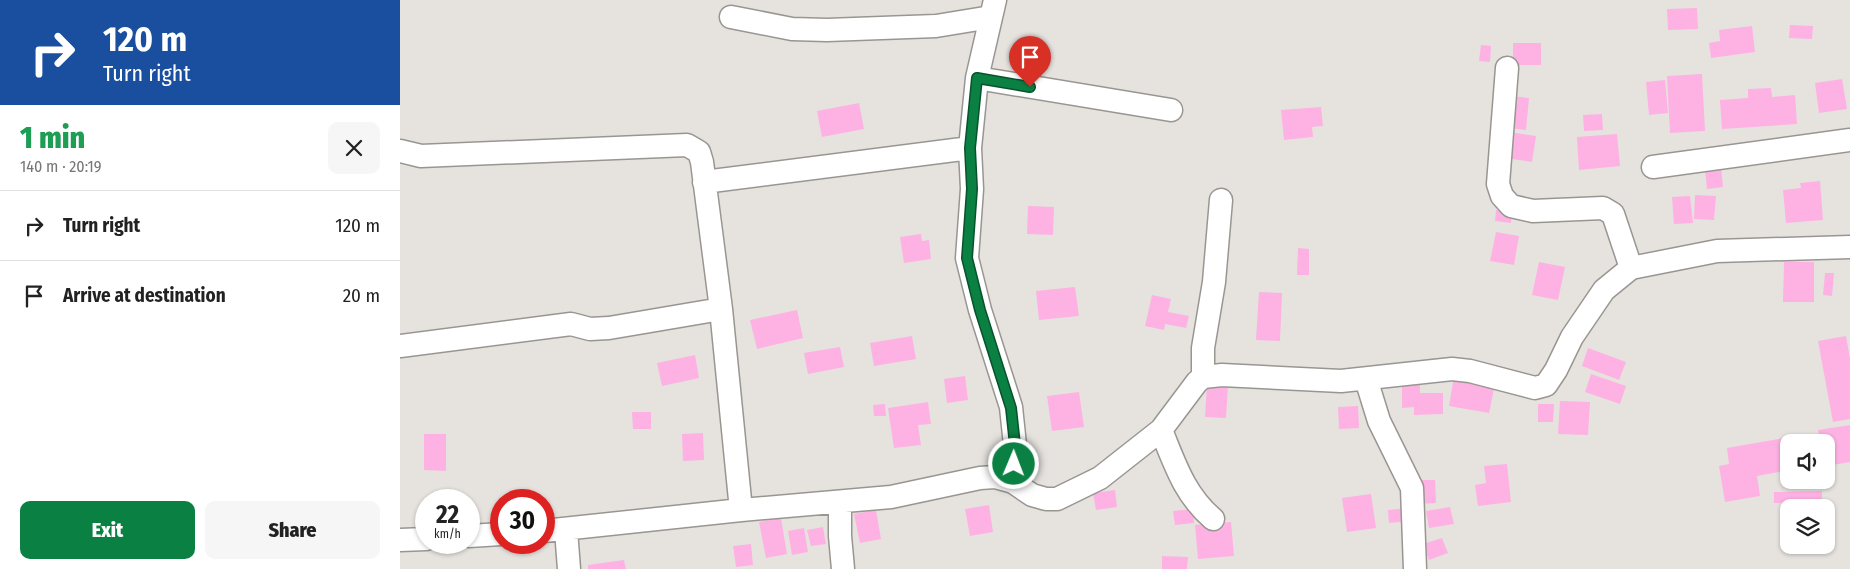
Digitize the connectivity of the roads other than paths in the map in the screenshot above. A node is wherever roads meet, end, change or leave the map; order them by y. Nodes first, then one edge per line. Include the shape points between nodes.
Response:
1 (993, 9) edge
2 (731, 17) dead end
3 (1507, 68) dead end
4 (977, 78) junction
5 (1171, 110) dead end
6 (1850, 140) edge
7 (970, 148) junction
8 (400, 151) edge
9 (1654, 167) dead end
10 (704, 182) junction
11 (1221, 200) dead end
12 (1850, 247) edge
13 (1631, 268) junction
14 (721, 309) junction
15 (400, 346) edge
16 (1203, 377) junction
17 (1366, 379) junction
18 (1161, 430) junction
19 (1012, 482) junction
20 (840, 502) junction
21 (741, 510) junction
22 (1213, 519) dead end
23 (555, 530) edge
24 (566, 530) junction
25 (415, 539) edge
26 (400, 540) edge
27 (569, 569) edge
28 (843, 569) edge
29 (1415, 569) edge

1 - 2 street via 936,26 827,30 792,29
1 - 4 street
3 - 13 street via 1498,184 1502,196 1511,206 1533,211 1603,208 1613,214
4 - 5 street
4 - 7 street
6 - 9 street
7 - 10 street
7 - 19 street via 972,189 967,258 1011,408 1015,445
8 - 10 street via 421,156 687,145 699,152
10 - 14 street
11 - 16 street via 1214,282 1203,348
12 - 13 street via 1717,251
13 - 17 street via 1604,290 1572,337 1546,385 1535,388 1452,369
14 - 15 street via 609,328 590,329 571,324
14 - 21 street
16 - 17 street
16 - 18 street
17 - 29 street via 1379,421 1412,488
18 - 19 street via 1100,478 1057,499 1032,495
18 - 22 street via 1187,490
19 - 20 street via 996,477 980,478 891,497
20 - 21 street
20 - 28 street
21 - 24 street
23 - 24 street
24 - 27 street
25 - 26 street

